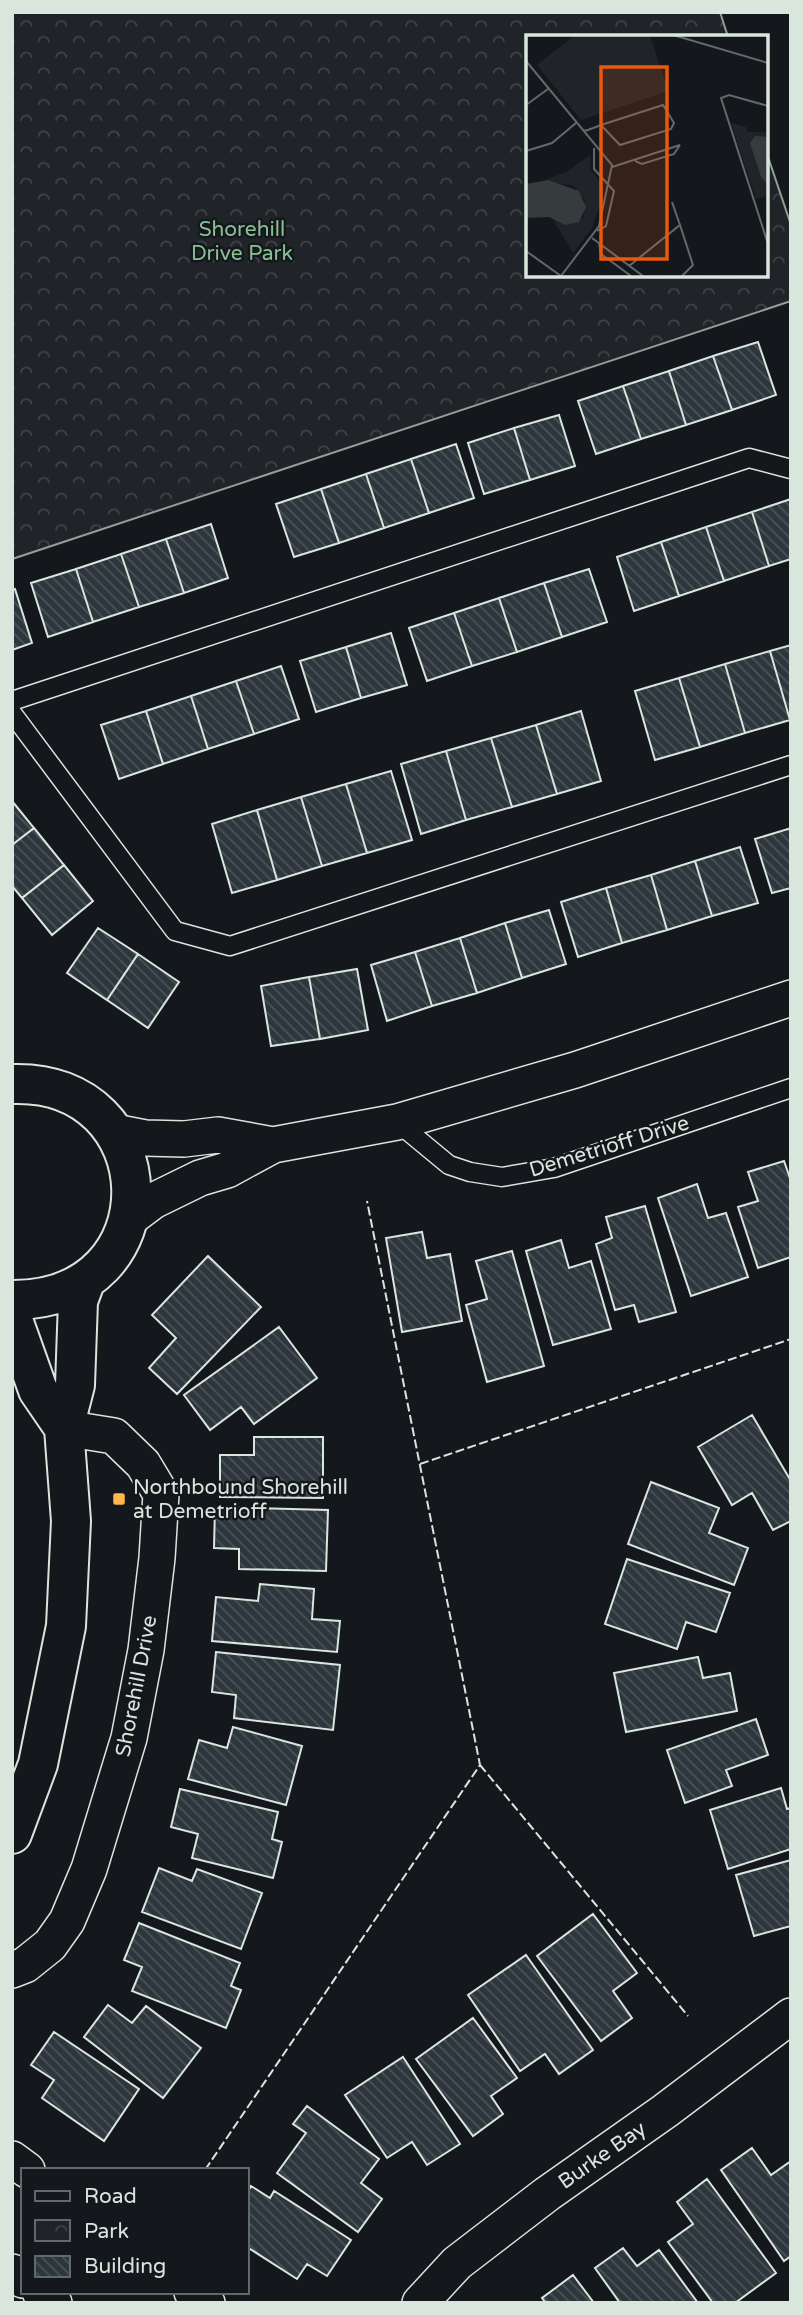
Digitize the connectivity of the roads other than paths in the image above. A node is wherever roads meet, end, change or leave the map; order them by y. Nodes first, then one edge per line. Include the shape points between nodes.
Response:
1 (791, 469) edge
2 (12, 701) edge
3 (12, 713) edge
4 (791, 765) edge
5 (791, 998) edge
6 (18, 1079) edge
7 (791, 1087) edge
8 (397, 1122) junction
9 (114, 1132) junction
10 (273, 1145) junction
11 (129, 1219) junction
12 (85, 1282) junction
13 (12, 1300) edge
14 (12, 1317) edge
15 (64, 1429) junction
16 (12, 1833) edge
17 (12, 1970) edge
18 (791, 2016) edge
19 (420, 2303) edge

1 - 2 lane via 749,458
3 - 4 lane via 175,931 230,946
5 - 8 street via 575,1070
6 - 9 street via 78,1098
7 - 8 lane, Demetrioff Drive via 554,1168 502,1177 449,1164
8 - 10 street
9 - 10 street via 184,1139 218,1135
9 - 11 street via 132,1183
10 - 11 street via 153,1201
11 - 12 street via 108,1261
12 - 13 street via 50,1297
12 - 15 street via 78,1301 75,1385
14 - 15 street via 38,1390
15 - 16 street via 71,1521 66,1626 38,1764
15 - 17 street, Shorehill Drive via 114,1436 143,1464 161,1494 157,1558 129,1738 89,1869 67,1921 50,1945
18 - 19 street, Burke Bay via 457,2263

